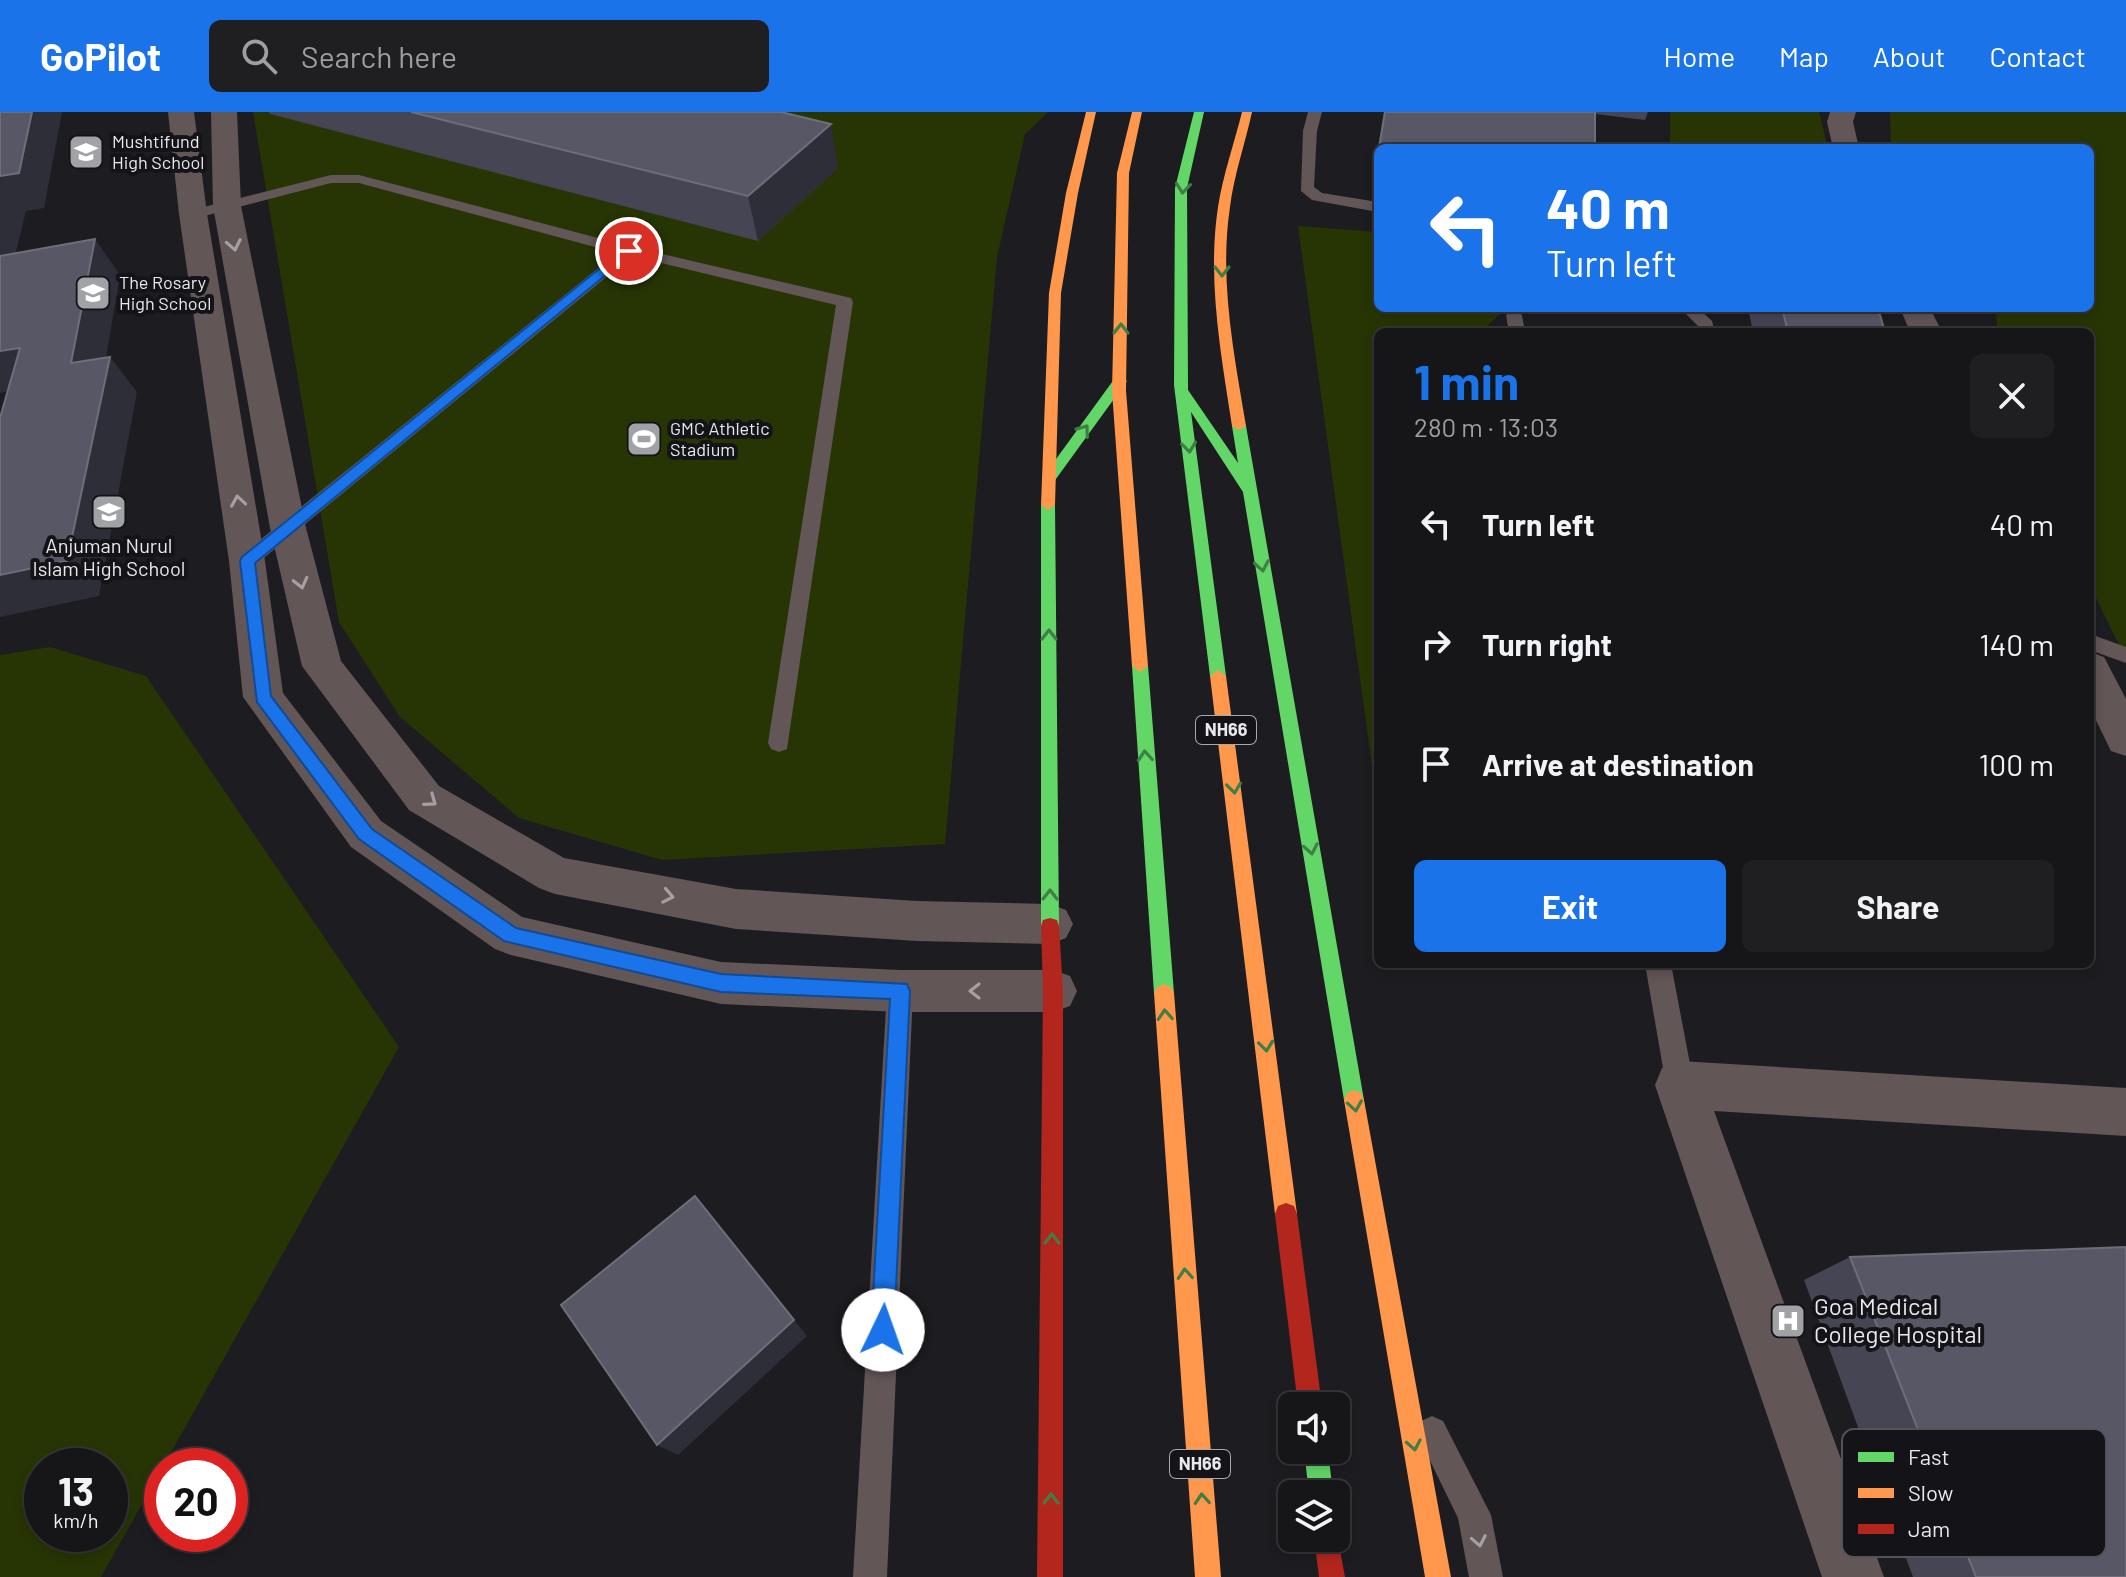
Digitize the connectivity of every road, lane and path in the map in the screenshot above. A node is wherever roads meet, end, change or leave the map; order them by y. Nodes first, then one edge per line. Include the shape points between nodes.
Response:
1 (181, 112) edge
2 (224, 112) edge
3 (1091, 112) edge
4 (1137, 112) edge
5 (1199, 112) edge
6 (1247, 112) edge
7 (1315, 112) edge
8 (1843, 112) edge
9 (1845, 144) edge
10 (1374, 206) edge
11 (210, 210) junction
12 (629, 251) junction
13 (1692, 312) edge
14 (1707, 328) edge
15 (1120, 381) junction
16 (1181, 385) junction
17 (1048, 480) junction
18 (1248, 489) junction
19 (288, 528) junction
20 (247, 561) junction
21 (2094, 643) edge
22 (2126, 655) edge
23 (2094, 675) edge
24 (2126, 740) edge
25 (779, 743) dead end
26 (1050, 924) junction
27 (1659, 968) edge
28 (900, 991) junction
29 (1053, 991) junction
30 (1680, 1085) junction
31 (2126, 1112) edge
32 (1400, 1369) junction
33 (1308, 1392) edge
34 (1842, 1546) edge
35 (1329, 1552) edge
36 (1846, 1557) edge
37 (870, 1577) edge
38 (1050, 1577) edge
39 (1208, 1577) edge
40 (1332, 1577) edge
41 (1438, 1577) edge
42 (1486, 1577) edge
43 (1853, 1577) edge

1 - 11 street
2 - 11 street
3 - 17 main road via 1055,293
15 -> 4 main road, NH66 via 1123,173
5 -> 16 main road, NH66 via 1181,188
6 -> 18 main road via 1224,209 1222,275
7 - 10 lane via 1306,188 1317,197
8 - 9 street
11 - 12 lane via 331,179 359,179
11 -> 19 street
20 -> 11 street
12 - 19 lane
12 - 25 lane via 845,302
13 - 14 lane
17 -> 15 main road
39 -> 15 main road, NH66
16 - 18 main road
16 -> 33 main road, NH66
26 -> 17 main road
18 -> 32 main road
19 - 20 lane
19 -> 26 street via 322,666 424,798 555,875 736,909
20 - 28 street via 263,697 366,834 511,935 721,983
21 - 22 lane
23 - 24 street
26 - 29 main road
27 - 30 lane
29 -> 28 street
28 - 37 lane
38 -> 29 main road
30 - 31 street
30 - 34 street
32 -> 41 main road
32 -> 42 lane via 1474,1515
35 - 40 main road
36 - 43 street

